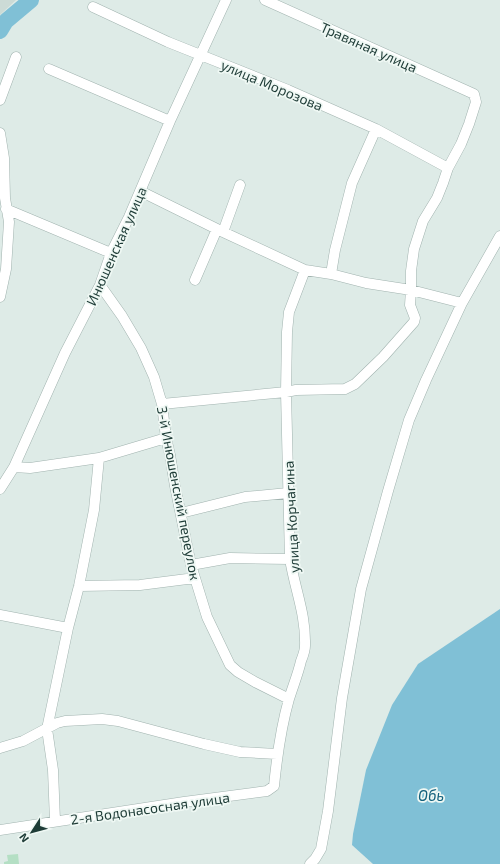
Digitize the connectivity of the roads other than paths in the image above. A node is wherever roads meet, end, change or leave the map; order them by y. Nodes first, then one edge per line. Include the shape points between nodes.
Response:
1 (226, 0) edge
2 (265, 0) edge
3 (93, 7) dead end
4 (201, 55) junction
5 (16, 57) dead end
6 (49, 69) dead end
7 (0, 100) edge
8 (170, 121) junction
9 (376, 129) junction
10 (0, 133) edge
11 (448, 168) junction
12 (240, 186) dead end
13 (140, 191) junction
14 (6, 209) junction
15 (220, 231) junction
16 (500, 236) edge
17 (111, 253) junction
18 (305, 270) junction
19 (331, 274) junction
20 (195, 280) dead end
21 (100, 285) junction
22 (411, 290) junction
23 (0, 297) edge
24 (462, 303) junction
25 (286, 392) junction
26 (162, 404) junction
27 (166, 438) junction
28 (99, 458) junction
29 (14, 467) junction
30 (0, 489) edge
31 (288, 493) junction
32 (181, 513) junction
33 (290, 559) junction
34 (191, 565) junction
35 (195, 578) junction
36 (79, 586) junction
37 (0, 615) edge
38 (68, 628) junction
39 (289, 699) junction
40 (47, 729) junction
41 (0, 748) edge
42 (277, 754) junction
43 (274, 786) joint
44 (55, 821) junction
45 (0, 830) edge
46 (310, 864) edge

1 - 4 street, Инюшенская улица
2 - 11 street, Травяная улица via 474,94 476,102 469,124
3 - 4 street, улица Морозова
4 - 8 street, Инюшенская улица
4 - 9 street, улица Морозова
5 - 7 street
6 - 8 street
8 - 13 street, Инюшенская улица
9 - 11 street, улица Морозова
9 - 19 street via 352,183
10 - 14 street via 4,158
11 - 22 street via 437,198 423,221 414,249
12 - 15 street
13 - 15 street
13 - 17 street, Инюшенская улица
14 - 17 street
14 - 23 street via 9,222 6,269
15 - 18 street
15 - 20 street
16 - 24 street
17 - 21 street, Инюшенская улица
18 - 19 street
18 - 25 street, улица Корчагина via 289,312
19 - 22 street
21 - 26 street, 3-й Инюшенский переулок via 141,348
21 - 29 street, Инюшенская улица via 65,353
22 - 24 street
22 - 25 street via 410,305 414,322 384,357 355,384 345,389
24 - 46 street via 410,420 361,588 342,698 321,849
25 - 26 street
25 - 31 street, улица Корчагина
26 - 27 street, 3-й Инюшенский переулок
27 - 28 street
27 - 32 street, 3-й Инюшенский переулок
28 - 29 street via 30,468
28 - 36 street via 94,510
29 - 30 street, Инюшенская улица
31 - 32 street via 245,497
31 - 33 street, улица Корчагина
32 - 34 street, 3-й Инюшенский переулок
33 - 34 street via 230,558
33 - 39 street, улица Корчагина via 303,614 305,648
34 - 35 street, 3-й Инюшенский переулок
35 - 36 street via 140,585
35 - 39 street, 3-й Инюшенский переулок via 207,617 230,665 255,682
36 - 38 street
37 - 38 street
38 - 40 street
39 - 42 street, улица Корчагина
40 - 41 street via 23,742
40 - 42 street via 65,721 102,719 240,752
40 - 44 street via 53,770
42 - 43 street, улица Корчагина
43 - 44 street, 2-я Водонасосная улица via 268,791
44 - 45 street, 2-я Водонасосная улица

